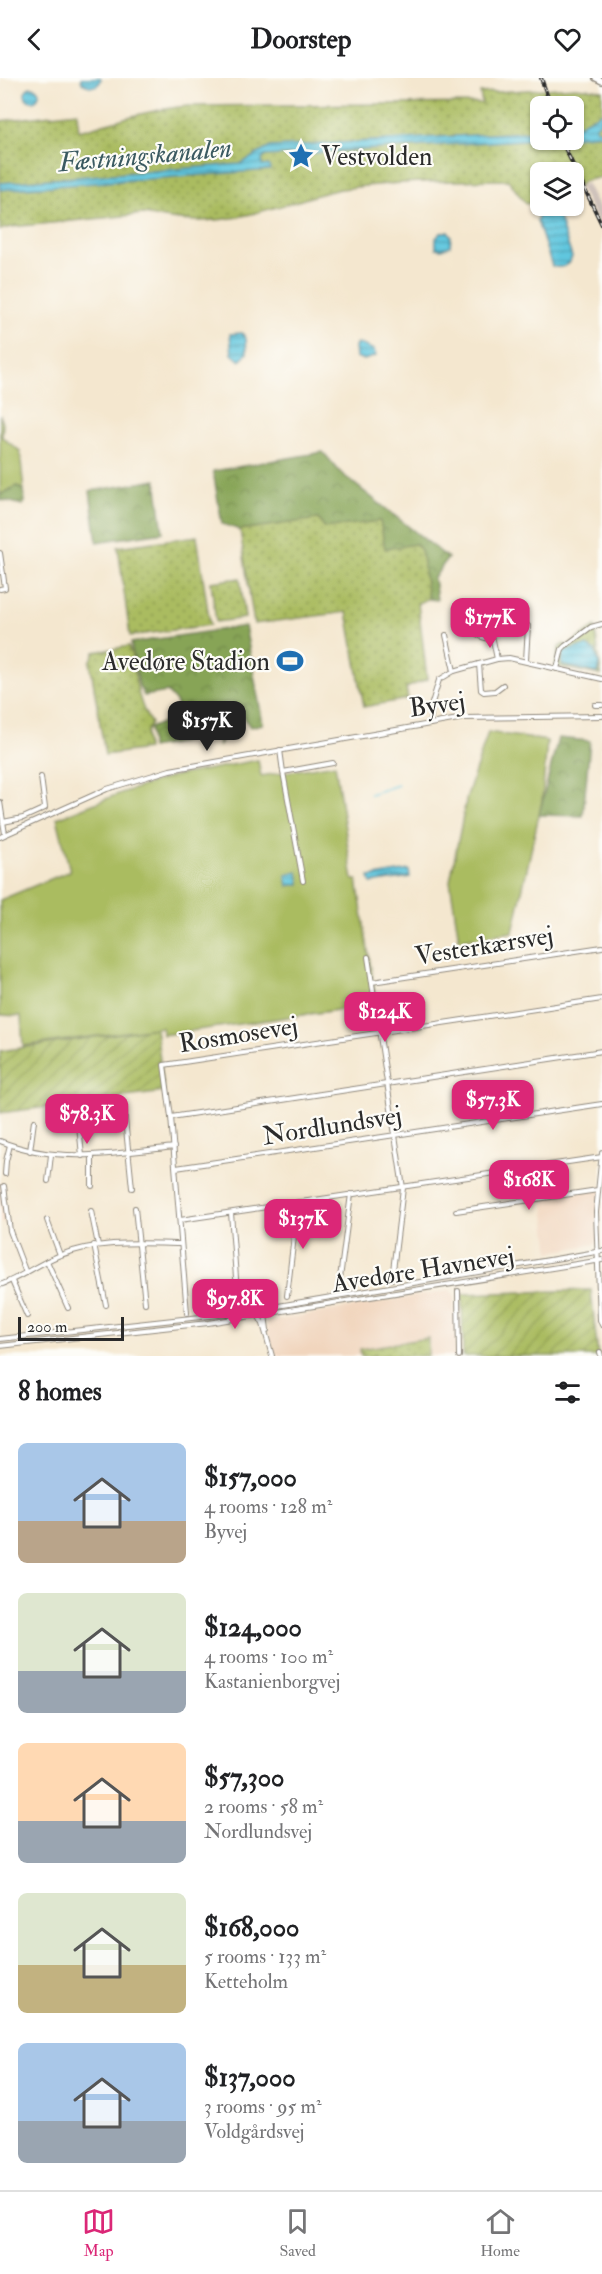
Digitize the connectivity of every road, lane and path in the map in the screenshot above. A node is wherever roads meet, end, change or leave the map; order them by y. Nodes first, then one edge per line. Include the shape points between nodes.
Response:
1 (596, 78) edge
2 (602, 81) edge
3 (0, 553) edge
4 (0, 589) edge
5 (472, 616) dead end
6 (602, 624) edge
7 (528, 626) dead end
8 (446, 635) dead end
9 (497, 659) junction
10 (525, 660) junction
11 (479, 664) junction
12 (557, 669) junction
13 (454, 671) junction
14 (602, 679) edge
15 (503, 685) dead end
16 (595, 705) dead end
17 (602, 705) edge
18 (602, 716) edge
19 (430, 724) junction
20 (280, 750) junction
21 (333, 763) dead end
22 (283, 772) junction
23 (41, 777) dead end
24 (0, 802) edge
25 (3, 822) junction
26 (2, 836) edge
27 (303, 881) dead end
28 (602, 947) edge
29 (368, 957) dead end
30 (372, 982) junction
31 (602, 999) edge
32 (379, 1033) junction
33 (602, 1051) edge
34 (387, 1084) junction
35 (602, 1104) edge
36 (124, 1109) dead end
37 (78, 1114) dead end
38 (171, 1117) junction
39 (34, 1121) dead end
40 (395, 1135) junction
41 (0, 1141) edge
42 (10, 1145) junction
43 (174, 1147) junction
44 (30, 1151) junction
45 (129, 1152) junction
46 (51, 1155) junction
47 (92, 1155) junction
48 (602, 1155) edge
49 (82, 1156) junction
50 (176, 1168) junction
51 (601, 1168) edge
52 (5, 1174) dead end
53 (48, 1181) dead end
54 (4, 1186) dead end
55 (92, 1186) dead end
56 (403, 1186) junction
57 (132, 1188) dead end
58 (598, 1190) junction
59 (351, 1194) junction
60 (298, 1202) junction
61 (135, 1208) dead end
62 (91, 1211) dead end
63 (456, 1211) dead end
64 (231, 1213) junction
65 (47, 1220) dead end
66 (180, 1220) junction
67 (139, 1243) junction
68 (182, 1244) junction
69 (96, 1245) junction
70 (600, 1251) edge
71 (60, 1255) junction
72 (47, 1260) junction
73 (601, 1262) edge
74 (26, 1273) junction
75 (392, 1280) dead end
76 (12, 1281) junction
77 (0, 1286) edge
78 (339, 1286) dead end
79 (458, 1291) dead end
80 (287, 1296) dead end
81 (145, 1303) dead end
82 (238, 1303) dead end
83 (106, 1305) dead end
84 (68, 1308) dead end
85 (187, 1312) dead end
86 (265, 1314) junction
87 (258, 1315) junction
88 (27, 1316) dead end
89 (602, 1325) edge
90 (0, 1339) edge
91 (268, 1339) junction
92 (0, 1346) edge
93 (271, 1356) edge
94 (459, 1356) edge

1 - 2 highway
3 - 4 street via 5,588
5 - 9 street via 474,632 493,640
6 - 12 street via 591,627 565,646
7 - 10 street
8 - 13 street
9 - 10 street
9 - 11 street
10 - 12 street
11 - 13 street
11 - 15 street via 484,692
12 - 14 street
13 - 19 street via 437,684
16 - 17 street
18 - 19 street, Byvej via 489,717
19 - 20 street, Byvej
20 - 22 street
20 - 26 street, Byvej via 138,779 106,789
21 - 22 street
22 - 27 street
23 - 25 street via 45,808
24 - 25 street
25 - 26 street
28 - 30 street, Vesterkærsvej
29 - 30 street
30 - 32 street
31 - 32 street, Rosmosevej
32 - 34 street
32 - 38 street, Rosmosevej via 164,1065
33 - 34 street
34 - 38 street
34 - 40 street
35 - 40 street, Nordlundsvej
36 - 45 street
37 - 49 street
38 - 43 street
39 - 44 street
40 - 50 street, Nordlundsvej
40 - 56 street
41 - 42 street
42 - 44 street
42 - 52 street
43 - 45 street
43 - 50 street
44 - 46 street
45 - 47 street
45 - 57 street
46 - 49 street
46 - 53 street
47 - 49 street
47 - 55 street
48 - 51 street
48 - 56 street
50 - 66 street
51 - 58 street
54 - 74 street via 10,1231
56 - 59 street
56 - 75 street
58 - 63 street
58 - 70 street
59 - 60 street
59 - 78 street
60 - 64 street
60 - 80 street
61 - 67 street
62 - 69 street
64 - 66 street
64 - 82 street
65 - 71 street
66 - 68 street
67 - 68 street
67 - 69 street
67 - 81 street
68 - 85 street
69 - 71 street
69 - 83 street
70 - 73 street
70 - 90 street, Avedøre Havnevej via 237,1313
71 - 72 street
72 - 74 street
72 - 84 street
73 - 86 street, Avedøre Havnevej
73 - 89 street via 598,1267
74 - 76 street
76 - 77 street
76 - 88 street
79 - 94 street
86 - 87 street, Avedøre Havnevej
86 - 91 street
87 - 91 street
87 - 92 street, Avedøre Havnevej
91 - 93 street

